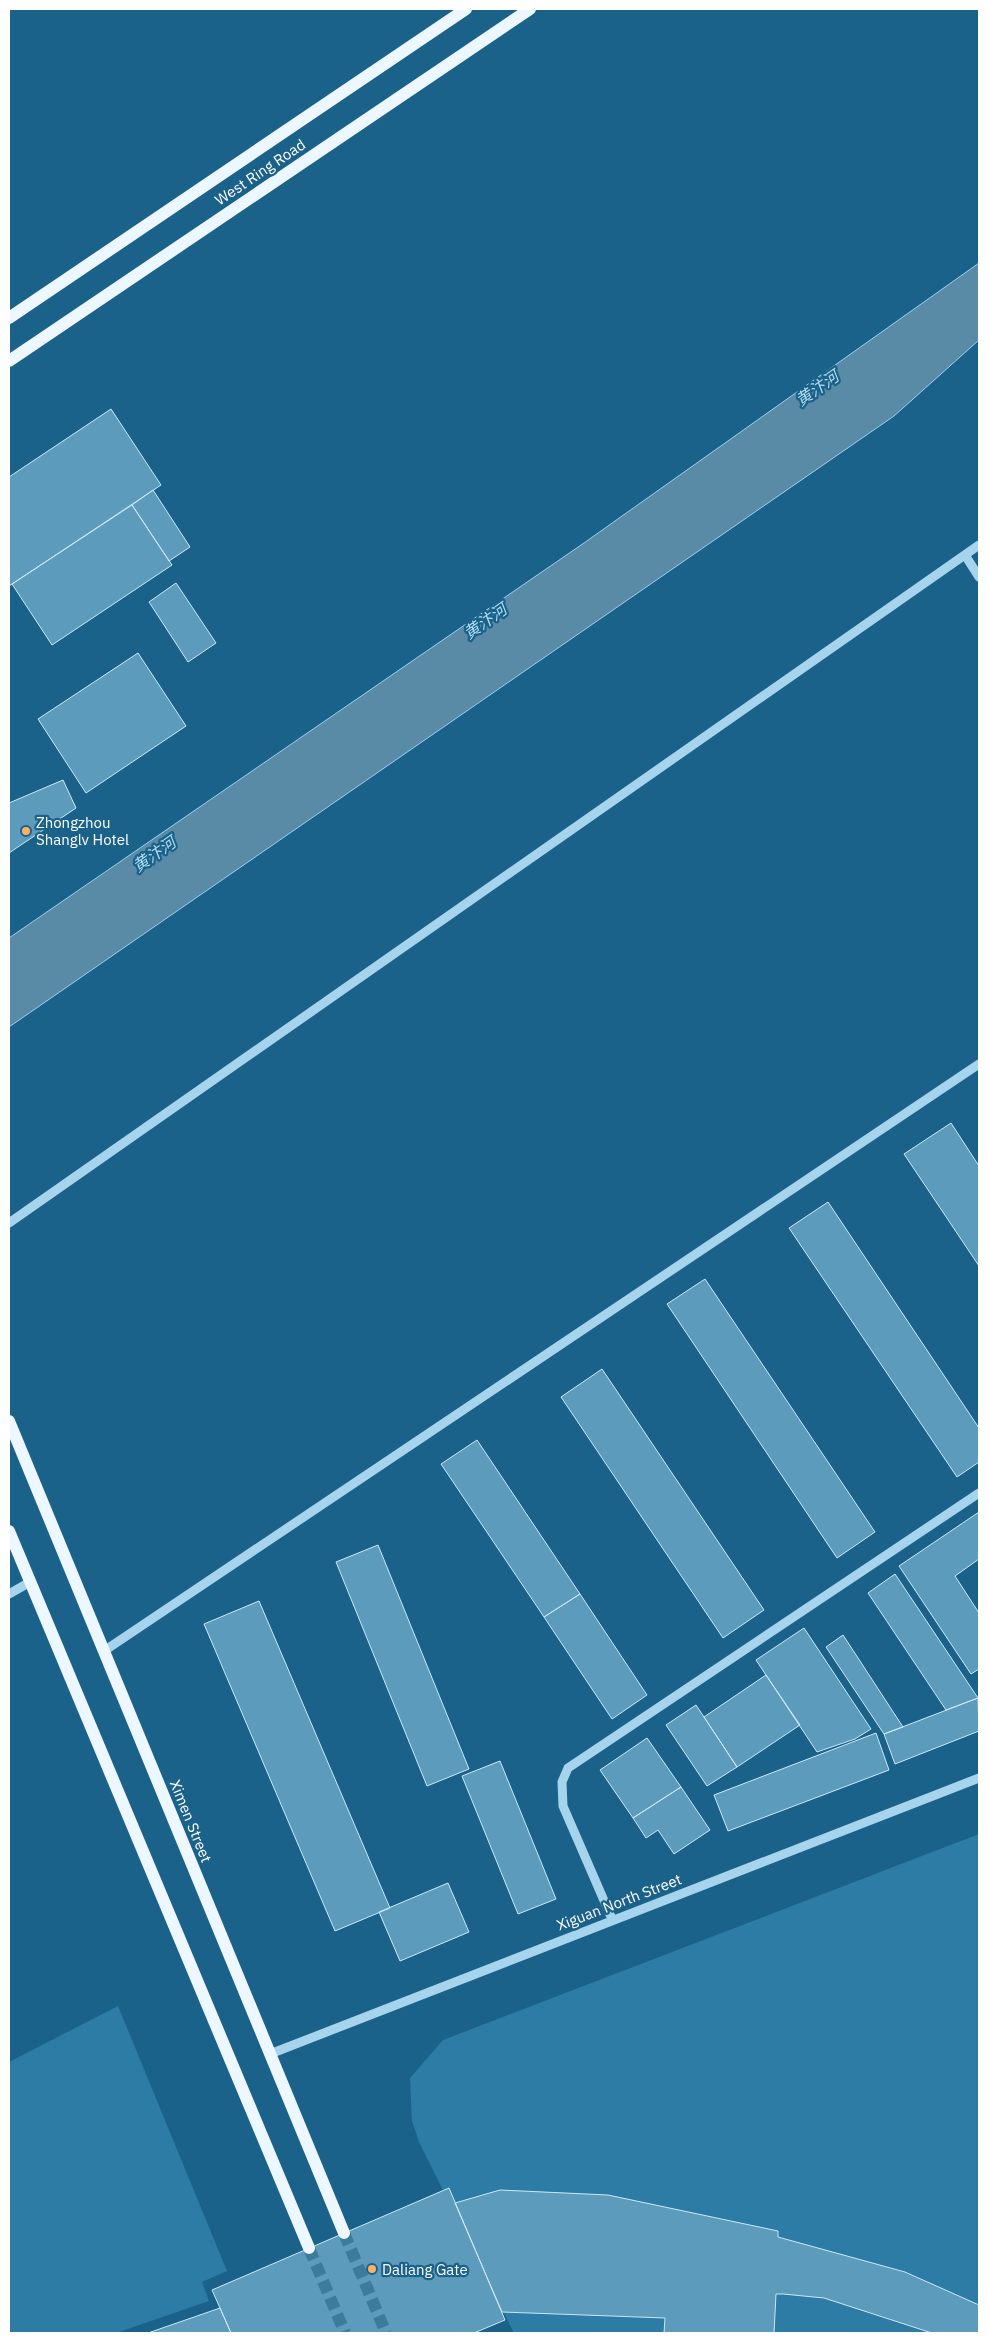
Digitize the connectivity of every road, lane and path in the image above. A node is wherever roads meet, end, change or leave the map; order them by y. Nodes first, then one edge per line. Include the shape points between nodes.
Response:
1 (466, 9) edge
2 (530, 9) edge
3 (9, 318) edge
4 (9, 361) edge
5 (979, 545) edge
6 (964, 555) junction
7 (979, 577) edge
8 (979, 1064) edge
9 (9, 1223) edge
10 (9, 1421) edge
11 (979, 1493) edge
12 (9, 1531) edge
13 (30, 1582) junction
14 (9, 1594) edge
15 (104, 1652) junction
16 (979, 1778) edge
17 (612, 1920) junction
18 (270, 2054) junction
19 (344, 2233) tunnel mouth
20 (309, 2248) tunnel mouth

1 - 3 main road, West Ring Road
2 - 4 main road, West Ring Road
5 - 6 street
6 - 7 street
6 - 9 street
8 - 15 street
10 - 15 main road, Ximen Street
11 - 17 street via 568,1768 562,1782 563,1806
12 - 13 main road
13 - 14 street
13 - 20 main road
15 - 18 main road, Ximen Street
16 - 17 street, Xiguan North Street
17 - 18 street, Xiguan North Street
18 - 19 main road, Ximen Street

